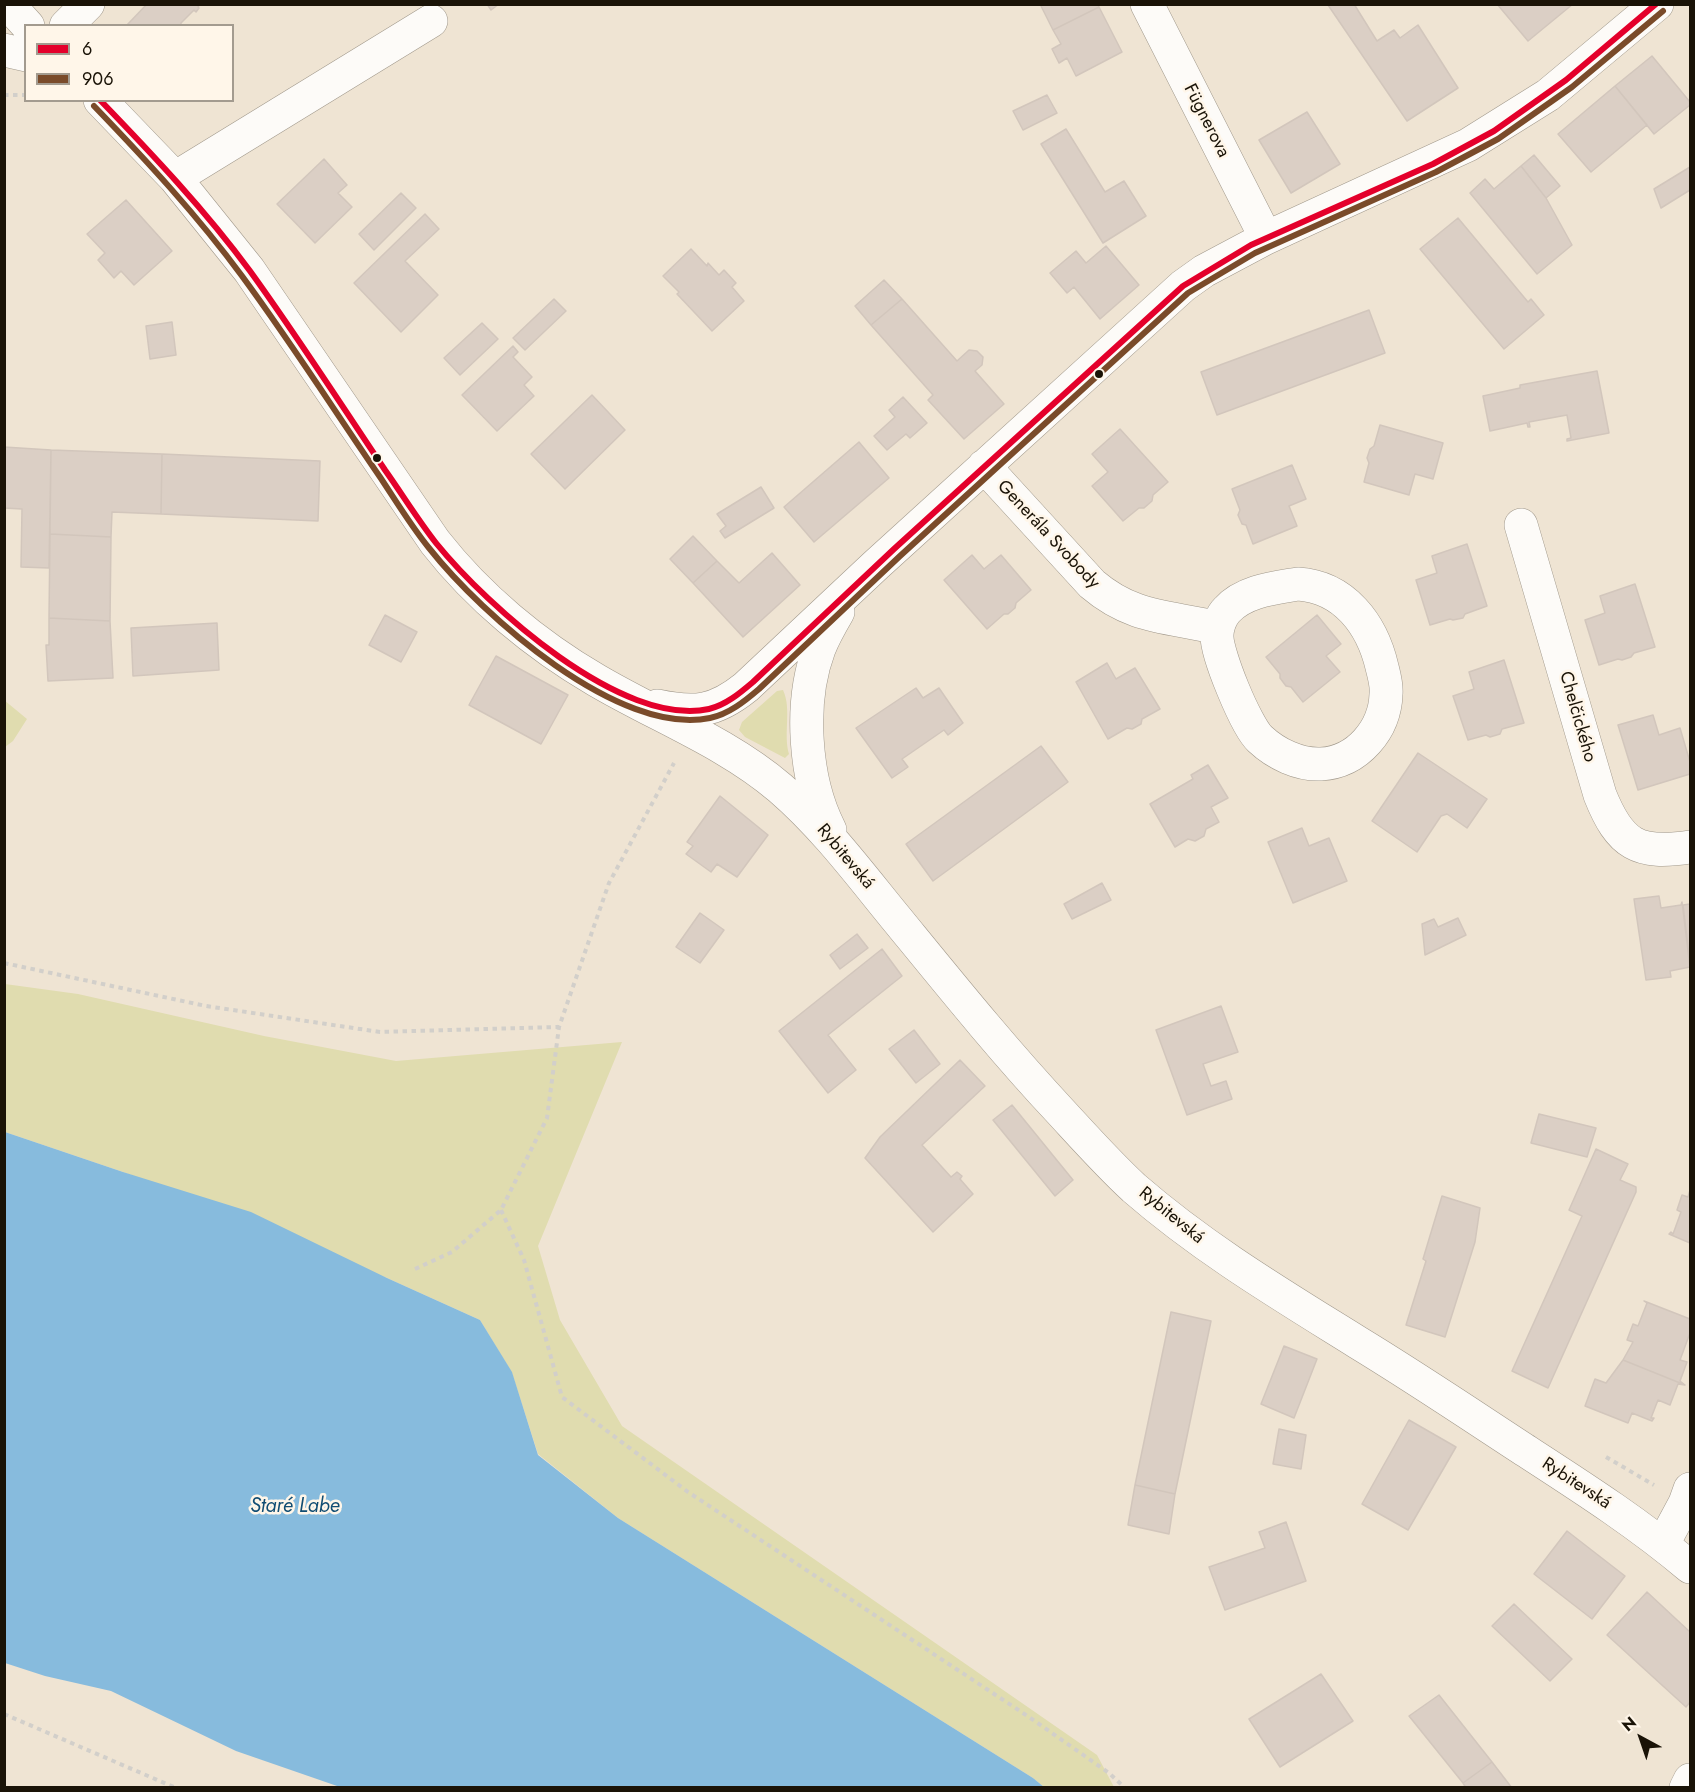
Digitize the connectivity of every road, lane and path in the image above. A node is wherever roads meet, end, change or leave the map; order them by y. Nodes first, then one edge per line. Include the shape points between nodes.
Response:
1 (8, 4) edge
2 (88, 4) edge
3 (1147, 4) edge
4 (1657, 4) edge
5 (431, 21) dead end
6 (26, 24) edge
7 (68, 24) edge
8 (4, 50) edge
9 (24, 55) edge
10 (4, 95) edge
11 (24, 95) edge
12 (102, 102) edge
13 (175, 178) junction
14 (1266, 238) junction
15 (984, 466) junction
16 (1521, 525) dead end
17 (876, 565) junction
18 (1218, 628) junction
19 (616, 691) junction
20 (674, 762) dead end
21 (1690, 847) edge
22 (854, 867) junction
23 (4, 963) edge
24 (559, 1027) junction
25 (501, 1210) junction
26 (415, 1269) dead end
27 (1597, 1452) dead end
28 (1688, 1496) edge
29 (1663, 1544) junction
30 (1690, 1567) edge
31 (4, 1714) edge
32 (1690, 1780) edge
33 (176, 1788) edge
34 (1125, 1788) edge
35 (1686, 1788) edge

1 - 6 street
2 - 7 street
3 - 14 street, Fügnerova
4 - 14 street, Generála Svobody via 1548,95 1468,145
5 - 13 street
8 - 9 street
10 - 11 path
12 - 13 street, Rybitevská
13 - 19 street, Rybitevská via 249,270 451,563 522,627
14 - 15 street, Generála Svobody via 1184,286
15 - 17 street, Generála Svobody
15 - 18 street, Generála Svobody via 1107,597 1147,614
16 - 21 street, Chelčického via 1608,814 1624,837 1638,846 1665,851
17 - 19 street, Generála Svobody via 746,687 720,705 679,711
17 - 22 street via 844,602 819,649 808,713 817,800 830,831
18 - 18 street via 1221,659 1249,725 1272,749 1287,758 1323,764 1341,760 1370,739 1379,723 1386,694 1380,656 1359,616 1331,592 1314,585 1272,588 1235,603 1226,610
19 - 22 street, Rybitevská via 727,752 775,784 816,822
20 - 24 path via 609,883
22 - 29 street, Rybitevská via 1027,1076 1122,1176 1162,1211 1228,1260 1396,1366
23 - 24 path via 206,1006 380,1032
24 - 25 path via 547,1118
25 - 26 path via 452,1252
25 - 34 path via 524,1260 562,1397 688,1492 1029,1717
27 - 28 path
28 - 29 street
29 - 30 street, Rybitevská
31 - 33 path
32 - 35 street

